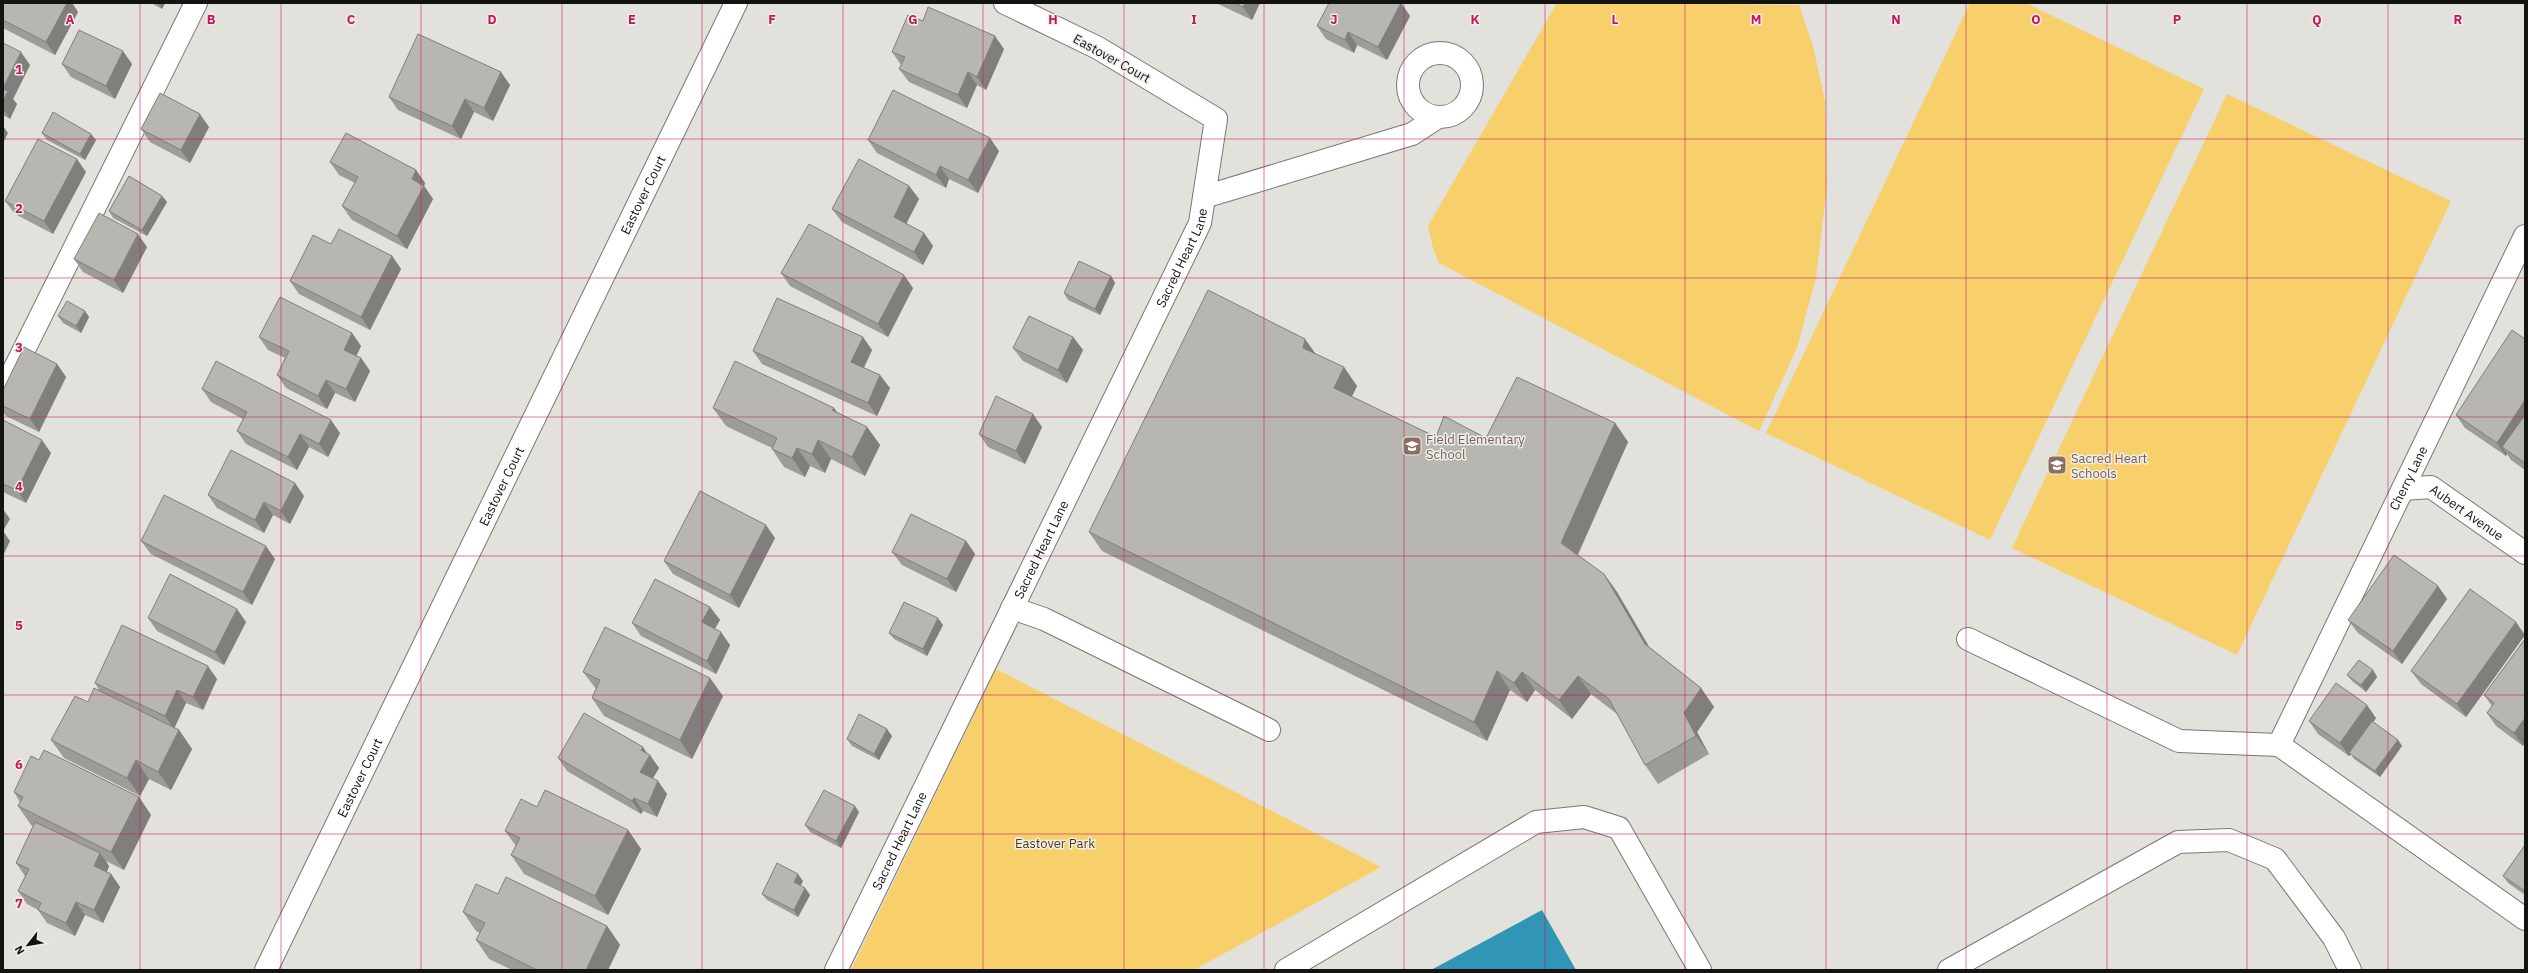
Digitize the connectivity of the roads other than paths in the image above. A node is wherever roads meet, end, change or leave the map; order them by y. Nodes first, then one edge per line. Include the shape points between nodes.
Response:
1 (196, 3) edge
2 (736, 3) edge
3 (1005, 3) edge
4 (1438, 117) dead end
5 (1216, 118) joint
6 (1204, 196) junction
7 (2525, 236) edge
8 (3, 392) edge
9 (2403, 489) junction
10 (2525, 553) edge
11 (1012, 608) junction
12 (1968, 639) dead end
13 (1269, 730) dead end
14 (2279, 745) junction
15 (2525, 919) edge
16 (266, 970) edge
17 (836, 970) edge
18 (1286, 970) edge
19 (1700, 970) edge
20 (1949, 970) edge
21 (2350, 970) edge

1 - 8 street
2 - 16 street, Eastover Court
3 - 5 street, Eastover Court via 1098,48
4 - 6 street via 1412,134
5 - 6 street, Sacred Heart Lane
6 - 11 street, Sacred Heart Lane via 1200,223
7 - 9 street, Cherry Lane
9 - 10 street, Aubert Avenue via 2431,487
9 - 14 street, Cherry Lane
11 - 13 street via 1044,619
11 - 17 street, Sacred Heart Lane
12 - 14 street via 2179,741
14 - 15 street
18 - 19 street via 1536,822 1584,817 1619,828
20 - 21 street via 2178,842 2229,840 2275,859 2334,938

